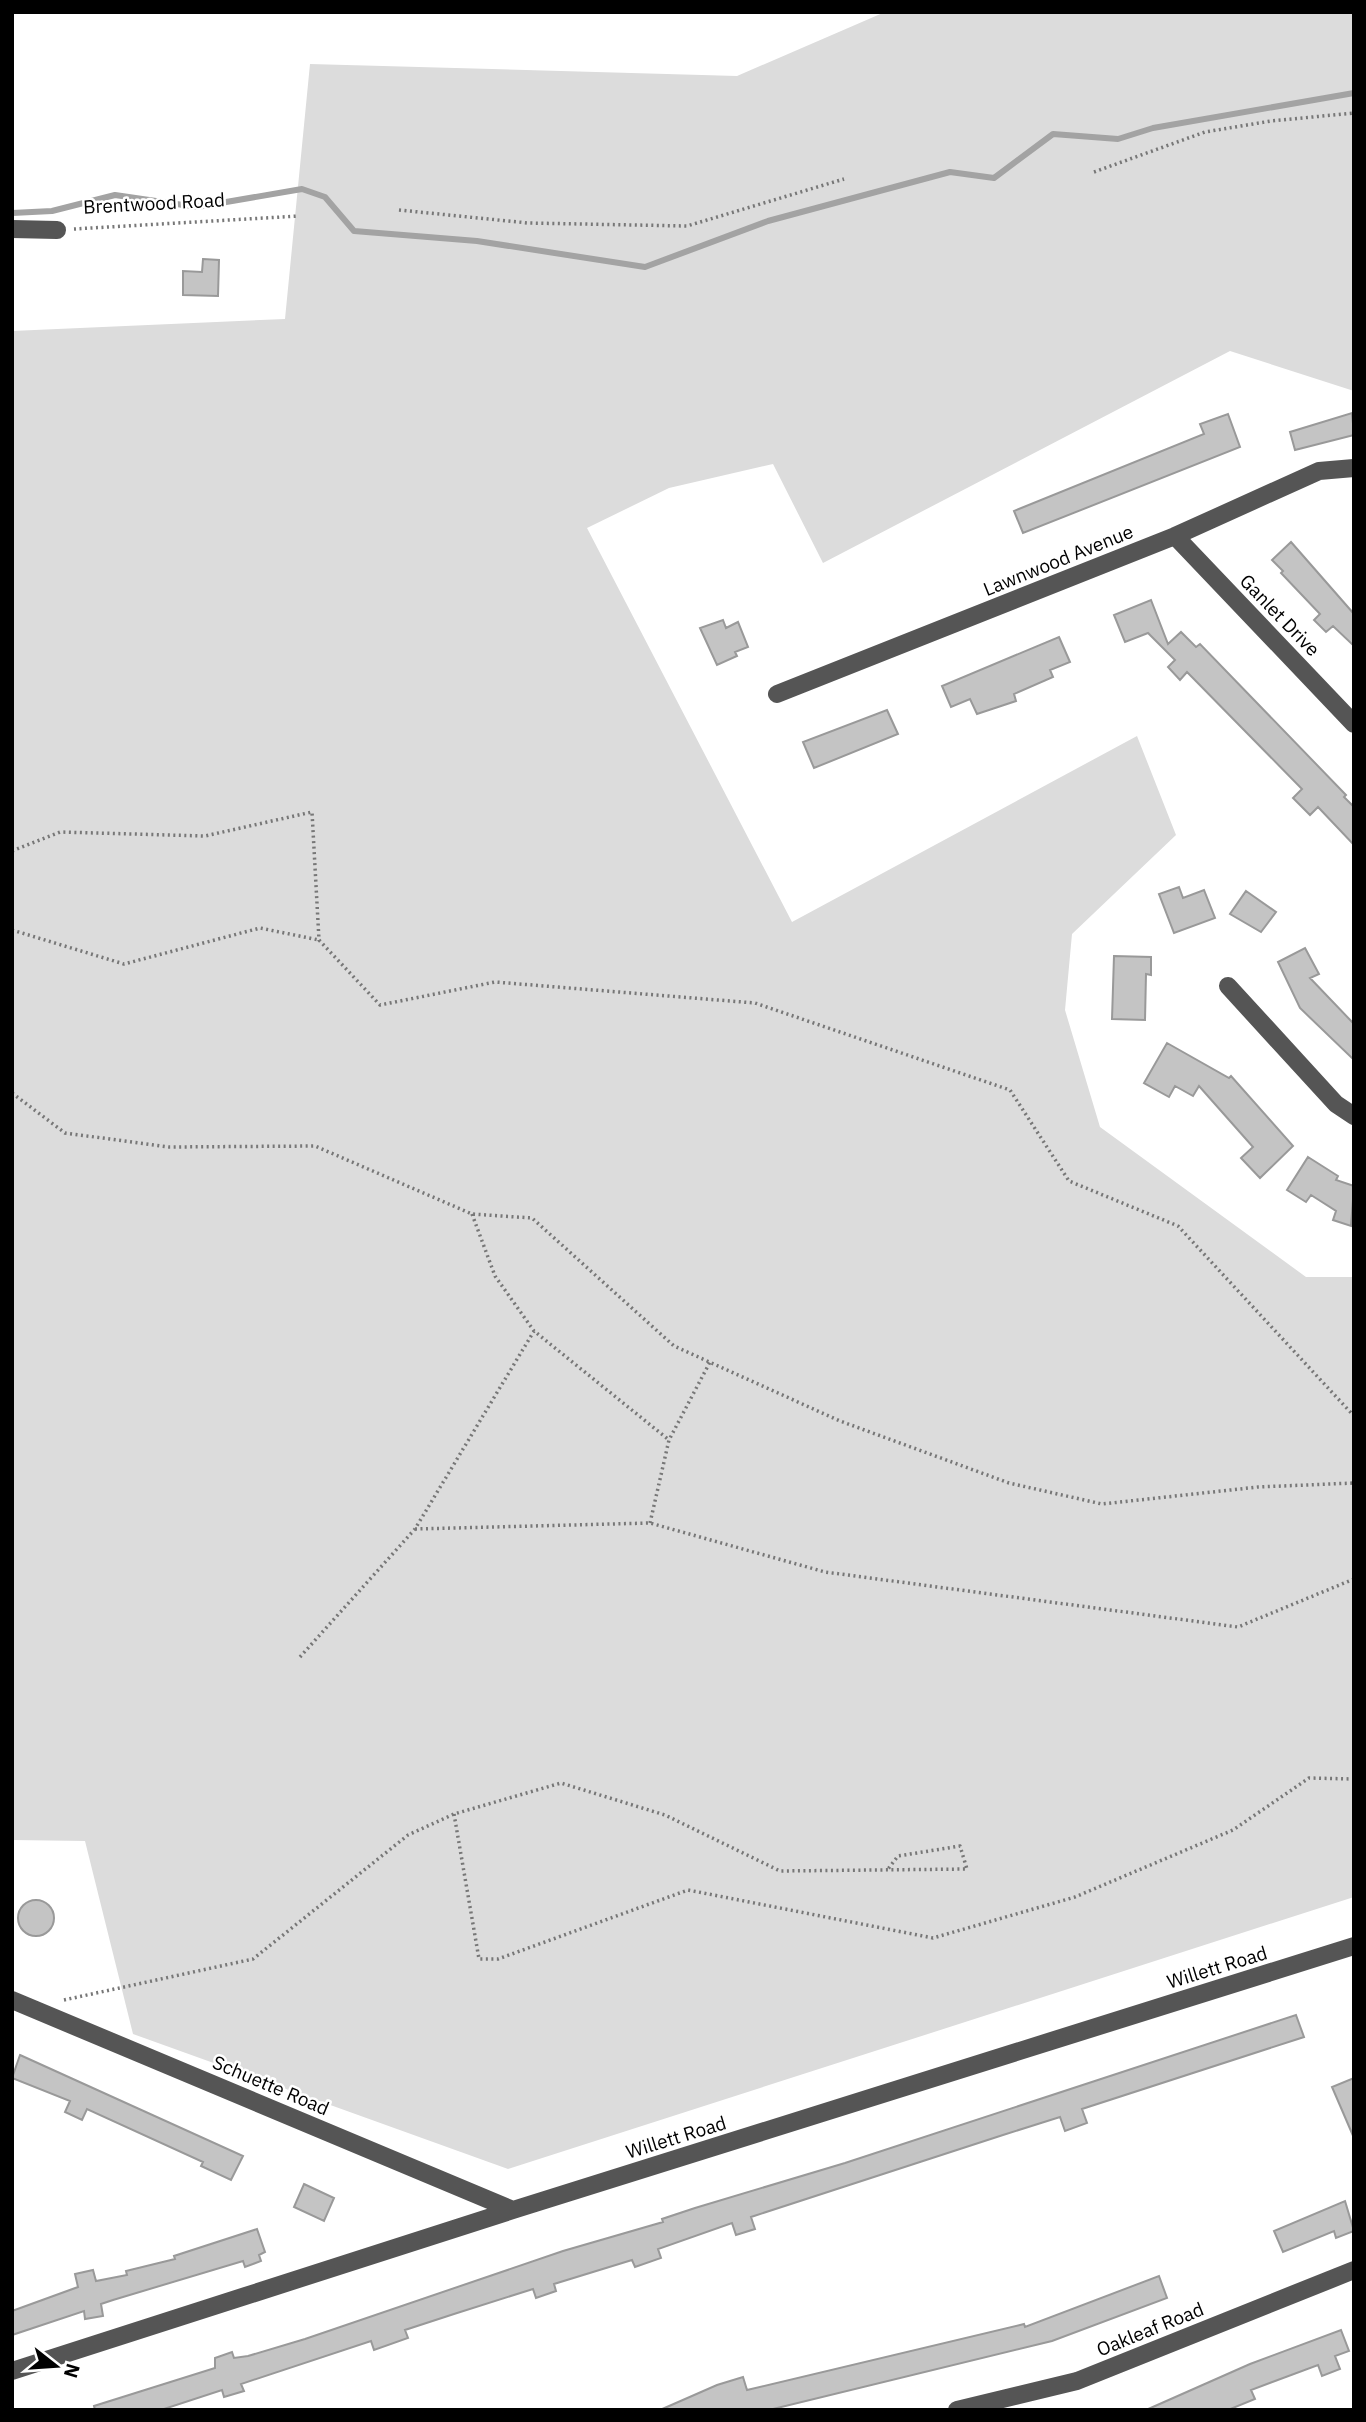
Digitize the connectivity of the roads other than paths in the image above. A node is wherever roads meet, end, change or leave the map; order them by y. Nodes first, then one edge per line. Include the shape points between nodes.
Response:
1 (12, 229) edge
2 (57, 230) road end
3 (1354, 468) edge
4 (1175, 536) junction
5 (777, 694) dead end
6 (1354, 723) edge
7 (1228, 986) dead end
8 (1354, 1116) edge
9 (1354, 1946) edge
10 (12, 2000) edge
11 (513, 2210) junction
12 (1354, 2270) edge
13 (12, 2371) edge
14 (957, 2410) edge

1 - 2 street
3 - 4 street, Lawnwood Avenue via 1319,471
4 - 5 street, Lawnwood Avenue
4 - 6 street, Ganlet Drive
7 - 8 street via 1336,1104
9 - 11 street, Willett Road
10 - 11 street, Schuette Road
11 - 13 street, Willett Road
12 - 14 street, Oakleaf Road via 1077,2381

